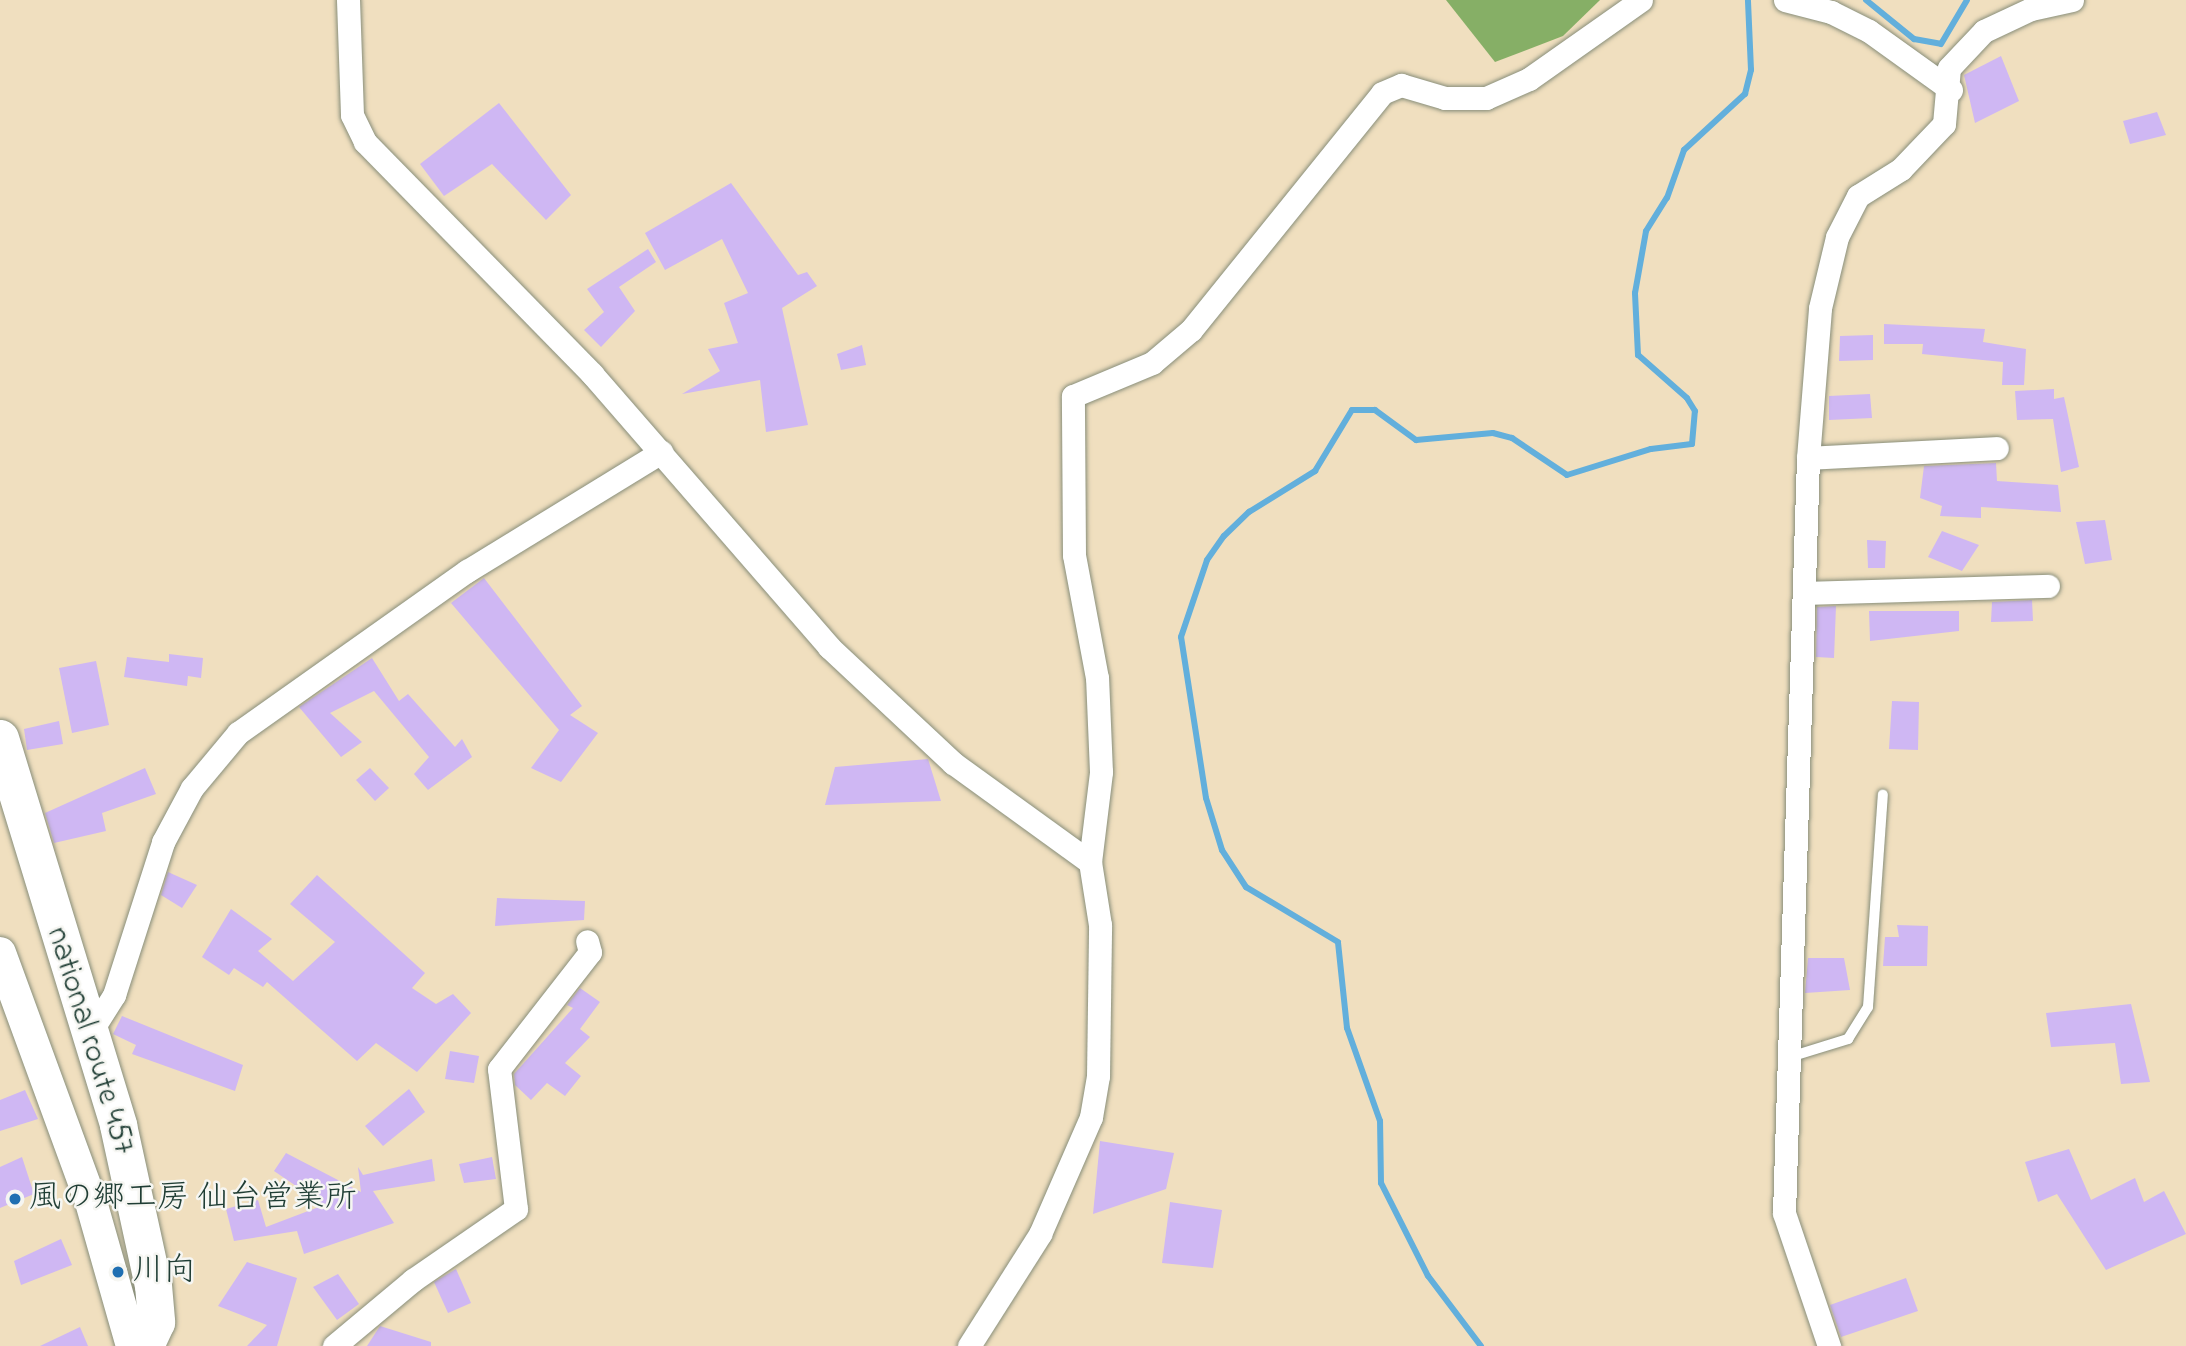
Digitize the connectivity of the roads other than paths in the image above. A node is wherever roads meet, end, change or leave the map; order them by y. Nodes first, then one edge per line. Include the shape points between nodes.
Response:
1 (348, 0) edge
2 (1641, 0) edge
3 (1786, 0) edge
4 (2072, 0) edge
5 (1951, 90) junction
6 (1997, 448) dead end
7 (661, 452) junction
8 (1808, 458) junction
9 (2048, 586) dead end
10 (1806, 593) junction
11 (0, 738) edge
12 (1883, 795) dead end
13 (1090, 862) junction
14 (587, 941) dead end
15 (0, 953) edge
16 (89, 1036) junction
17 (1793, 1056) junction
18 (132, 1346) edge
19 (145, 1346) edge
20 (334, 1346) edge
21 (969, 1346) edge
22 (1829, 1346) edge

1 - 7 street via 352,115 365,142 516,293
2 - 13 street via 1529,79 1486,98 1445,98 1401,85 1382,93 1184,337 1152,363 1073,396 1074,555 1097,678 1101,772
3 - 5 street via 1831,12 1869,31
4 - 5 street via 2031,9 1984,31 1950,68
5 - 8 street via 1944,124 1901,169 1858,196 1837,237 1820,308
6 - 8 street
7 - 13 street via 812,629 886,704 953,763
7 - 16 street via 467,571 237,733 192,788 163,842 114,995
8 - 10 street
9 - 10 street
10 - 17 street
11 - 16 highway, national route 457
12 - 17 lane via 1868,1007 1847,1039
13 - 21 street via 1100,925 1099,1058 1091,1117 1040,1234
14 - 20 street via 590,952 499,1069 516,1209 413,1280
15 - 18 main road via 91,1202
16 - 19 highway, national route 457 via 118,1125 153,1285 156,1322
17 - 22 street via 1784,1213

